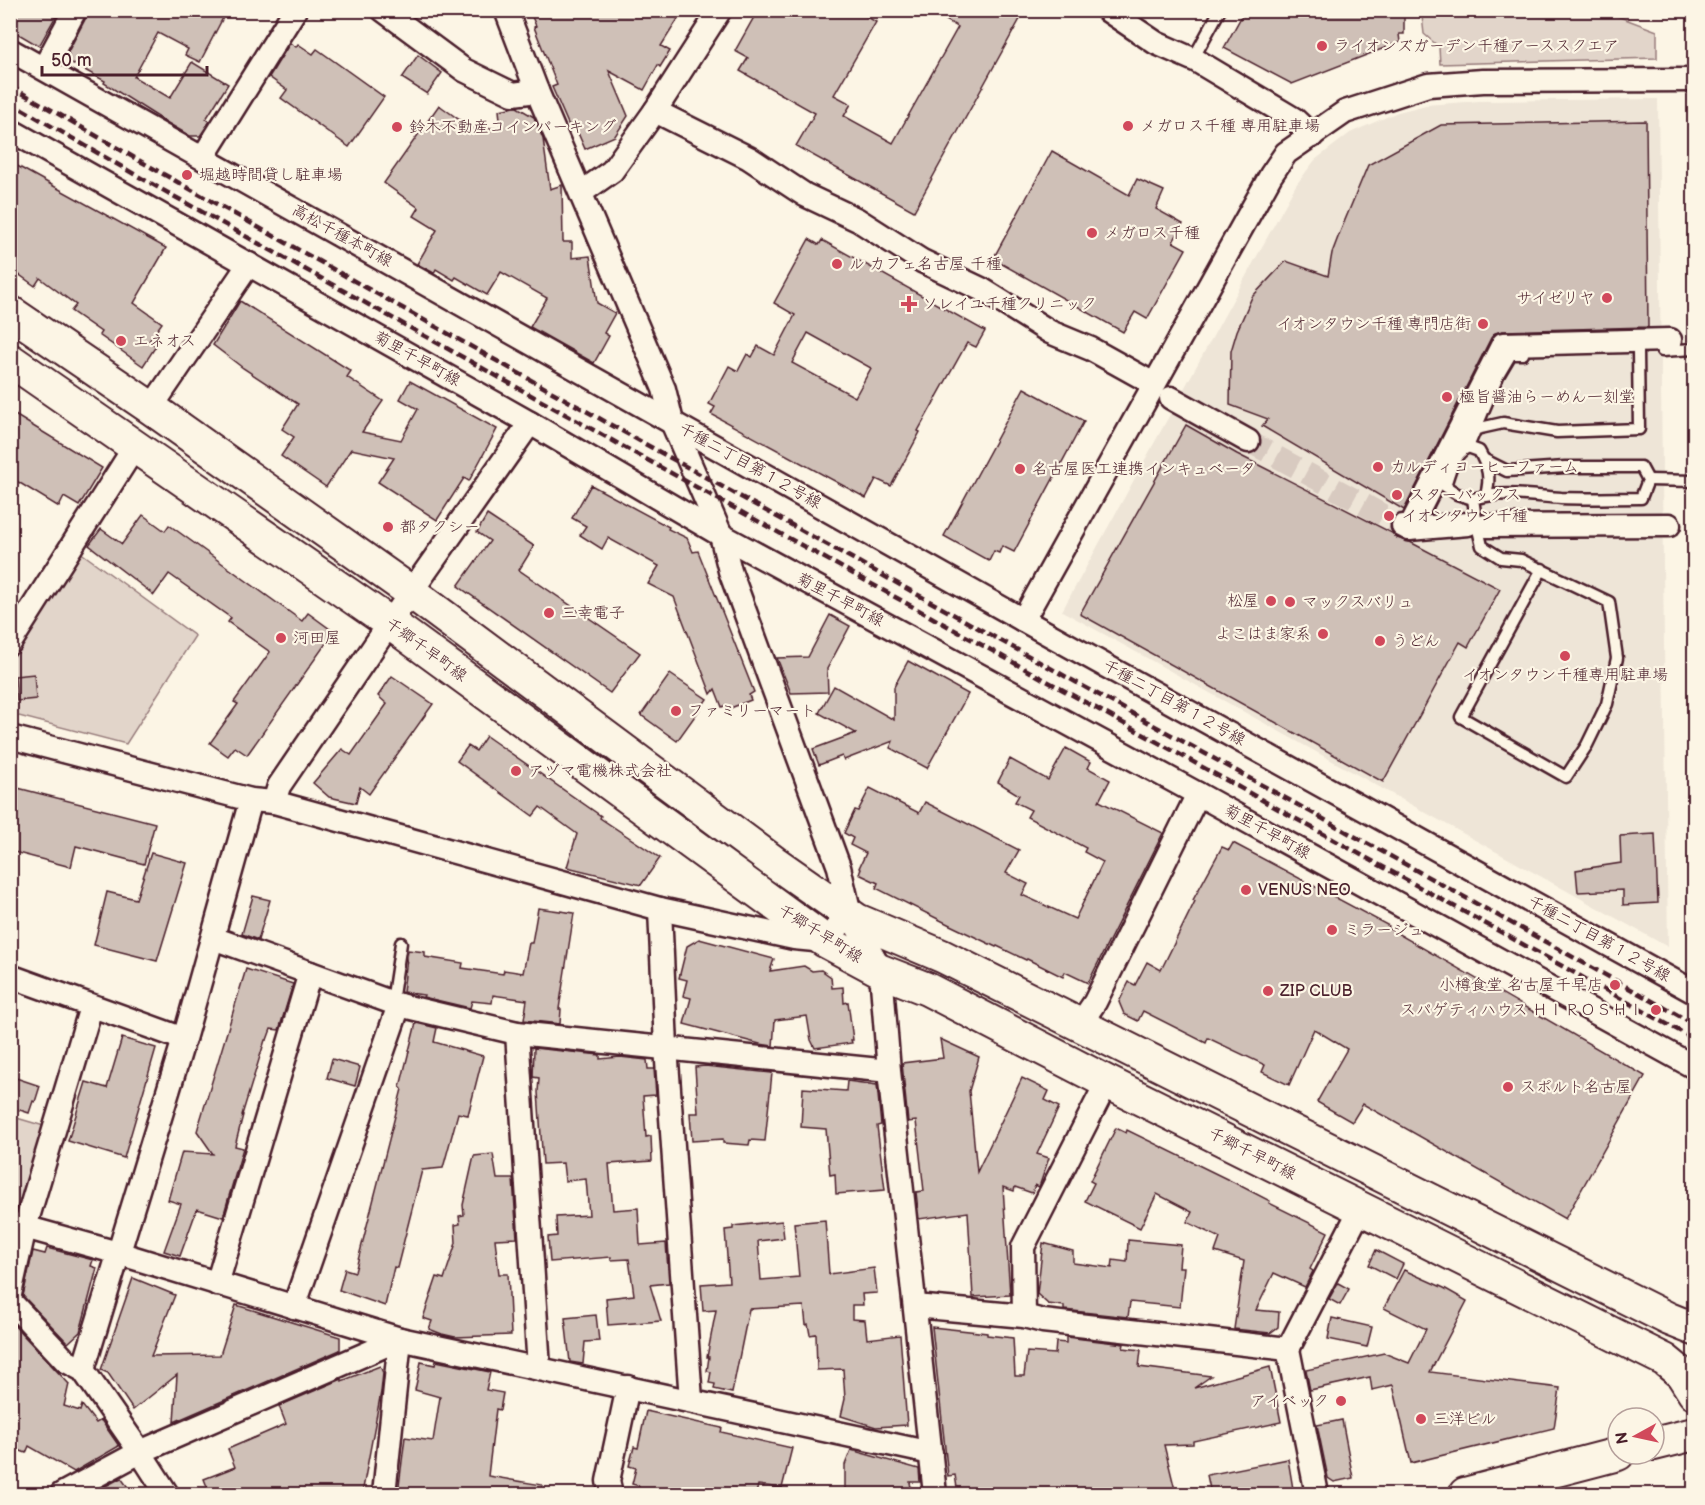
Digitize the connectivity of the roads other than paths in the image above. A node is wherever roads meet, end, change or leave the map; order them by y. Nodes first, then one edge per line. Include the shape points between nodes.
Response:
1 (75, 10) edge
2 (295, 10) edge
3 (383, 10) edge
4 (506, 10) edge
5 (720, 10) edge
6 (1107, 10) edge
7 (1220, 10) edge
8 (10, 50) edge
9 (1193, 59) junction
10 (44, 68) junction
11 (1695, 80) edge
12 (537, 91) junction
13 (655, 111) junction
14 (10, 130) edge
15 (1312, 136) junction
16 (202, 158) junction
17 (582, 192) junction
18 (249, 264) junction
19 (10, 312) edge
20 (1670, 339) dead end
21 (1695, 349) edge
22 (1638, 351) junction
23 (10, 360) edge
24 (1163, 391) junction
25 (151, 408) junction
26 (672, 422) junction
27 (530, 423) junction
28 (1476, 429) junction
29 (1248, 441) tunnel mouth
30 (1468, 447) junction
31 (134, 448) junction
32 (1485, 460) junction
33 (1648, 480) junction
34 (1695, 481) edge
35 (1486, 495) junction
36 (1473, 499) junction
37 (1669, 525) dead end
38 (721, 535) junction
39 (1542, 569) junction
40 (411, 592) junction
41 (1023, 620) junction
42 (391, 624) junction
43 (10, 643) edge
44 (10, 737) edge
45 (1198, 794) junction
46 (251, 800) junction
47 (274, 802) junction
48 (660, 909) junction
49 (850, 914) junction
50 (213, 938) junction
51 (825, 941) junction
52 (401, 943) dead end
53 (881, 971) junction
54 (310, 973) junction
55 (10, 976) edge
56 (1685, 987) edge
57 (396, 1003) junction
58 (91, 1007) junction
59 (1080, 1024) junction
60 (518, 1034) junction
61 (184, 1040) junction
62 (666, 1047) junction
63 (1685, 1062) edge
64 (889, 1071) junction
65 (1107, 1082) junction
66 (1361, 1209) junction
67 (18, 1225) edge
68 (118, 1253) junction
69 (217, 1284) junction
70 (10, 1294) edge
71 (10, 1301) edge
72 (915, 1306) junction
73 (294, 1307) junction
74 (1024, 1316) junction
75 (1695, 1329) edge
76 (400, 1339) junction
77 (1288, 1349) junction
78 (539, 1368) junction
79 (83, 1370) junction
80 (628, 1387) junction
81 (1695, 1393) edge
82 (691, 1400) junction
83 (1695, 1434) edge
84 (1666, 1441) edge
85 (140, 1452) junction
86 (931, 1453) junction
87 (1606, 1457) edge
88 (62, 1494) edge
89 (167, 1494) edge
90 (384, 1494) edge
91 (611, 1494) edge
92 (935, 1494) edge
93 (1317, 1494) edge
94 (1465, 1494) edge

1 - 10 street
2 - 16 street
3 - 12 street via 464,70 513,94
4 - 12 street
5 - 13 street
6 - 9 street via 1156,43
7 - 9 lane
8 - 10 street, 高松千種本町線
9 - 15 street via 1294,119
10 - 16 street, 高松千種本町線
11 - 15 street via 1428,85 1345,112
12 - 17 street
13 - 17 street via 612,171
13 - 24 street via 748,158 922,261
14 - 18 street, 菊里千早町線
15 - 24 street via 1286,153 1271,175
16 - 26 street, 高松千種本町線
17 - 26 street via 664,388
18 - 25 street
18 - 27 street, 菊里千早町線
19 - 25 street, 千郷千早町線
20 - 37 street via 1503,344 1406,528
21 - 22 lane
22 - 28 lane via 1510,354
22 - 28 lane via 1639,429 1557,432 1503,423
23 - 31 street, 千郷千早町線
24 - 29 street
24 - 41 street
25 - 40 street, 千郷千早町線
26 - 38 street
26 - 41 street, 千種二丁目第１２号線
27 - 38 street, 菊里千早町線
27 - 40 street
28 - 30 lane
30 - 32 lane via 1479,451
30 - 36 lane via 1453,461 1445,486
31 - 42 street, 千郷千早町線
31 - 43 street
32 - 33 lane via 1507,471 1641,467
32 - 35 lane via 1490,481
33 - 34 lane
33 - 35 lane via 1641,498
35 - 36 lane
36 - 39 lane via 1482,546 1501,558 1521,560
38 - 45 street, 菊里千早町線
38 - 49 street via 734,582 839,867
39 - 39 lane via 1461,717 1566,777 1607,704 1617,657 1609,602
40 - 42 street
40 - 49 street, 千郷千早町線 via 774,862
41 - 56 street, 千種二丁目第１２号線
42 - 47 street via 279,786
42 - 51 street, 千郷千早町線
44 - 46 street
45 - 59 street via 1095,1002
45 - 63 street, 菊里千早町線
46 - 47 street
46 - 50 street
47 - 48 street
48 - 51 street via 794,939
48 - 62 street
49 - 51 street
49 - 53 street
49 - 59 street, 千郷千早町線
50 - 54 street
50 - 61 street
51 - 53 street, 千郷千早町線
52 - 57 lane
53 - 64 street
53 - 65 street, 千郷千早町線 via 927,989
54 - 57 street
54 - 69 street
55 - 58 street
57 - 60 street
57 - 73 street
58 - 61 street
58 - 67 street
59 - 75 street, 千郷千早町線
60 - 62 street
60 - 78 street
61 - 68 street
62 - 64 street
62 - 82 street
64 - 72 street
65 - 66 street, 千郷千早町線
65 - 74 street via 1023,1247
66 - 77 street
66 - 81 street, 千郷千早町線 via 1665,1360 1682,1374
67 - 68 street
67 - 70 street
68 - 69 street
68 - 79 street
69 - 73 street
71 - 79 street via 66,1361
72 - 74 street
72 - 86 street
73 - 76 street
74 - 77 street
76 - 78 street
76 - 85 street
76 - 90 street
77 - 93 street
78 - 80 street
79 - 85 street
80 - 82 street
80 - 91 street via 608,1481
82 - 86 street
83 - 84 street
85 - 88 street
85 - 89 street
86 - 92 street
87 - 94 street

